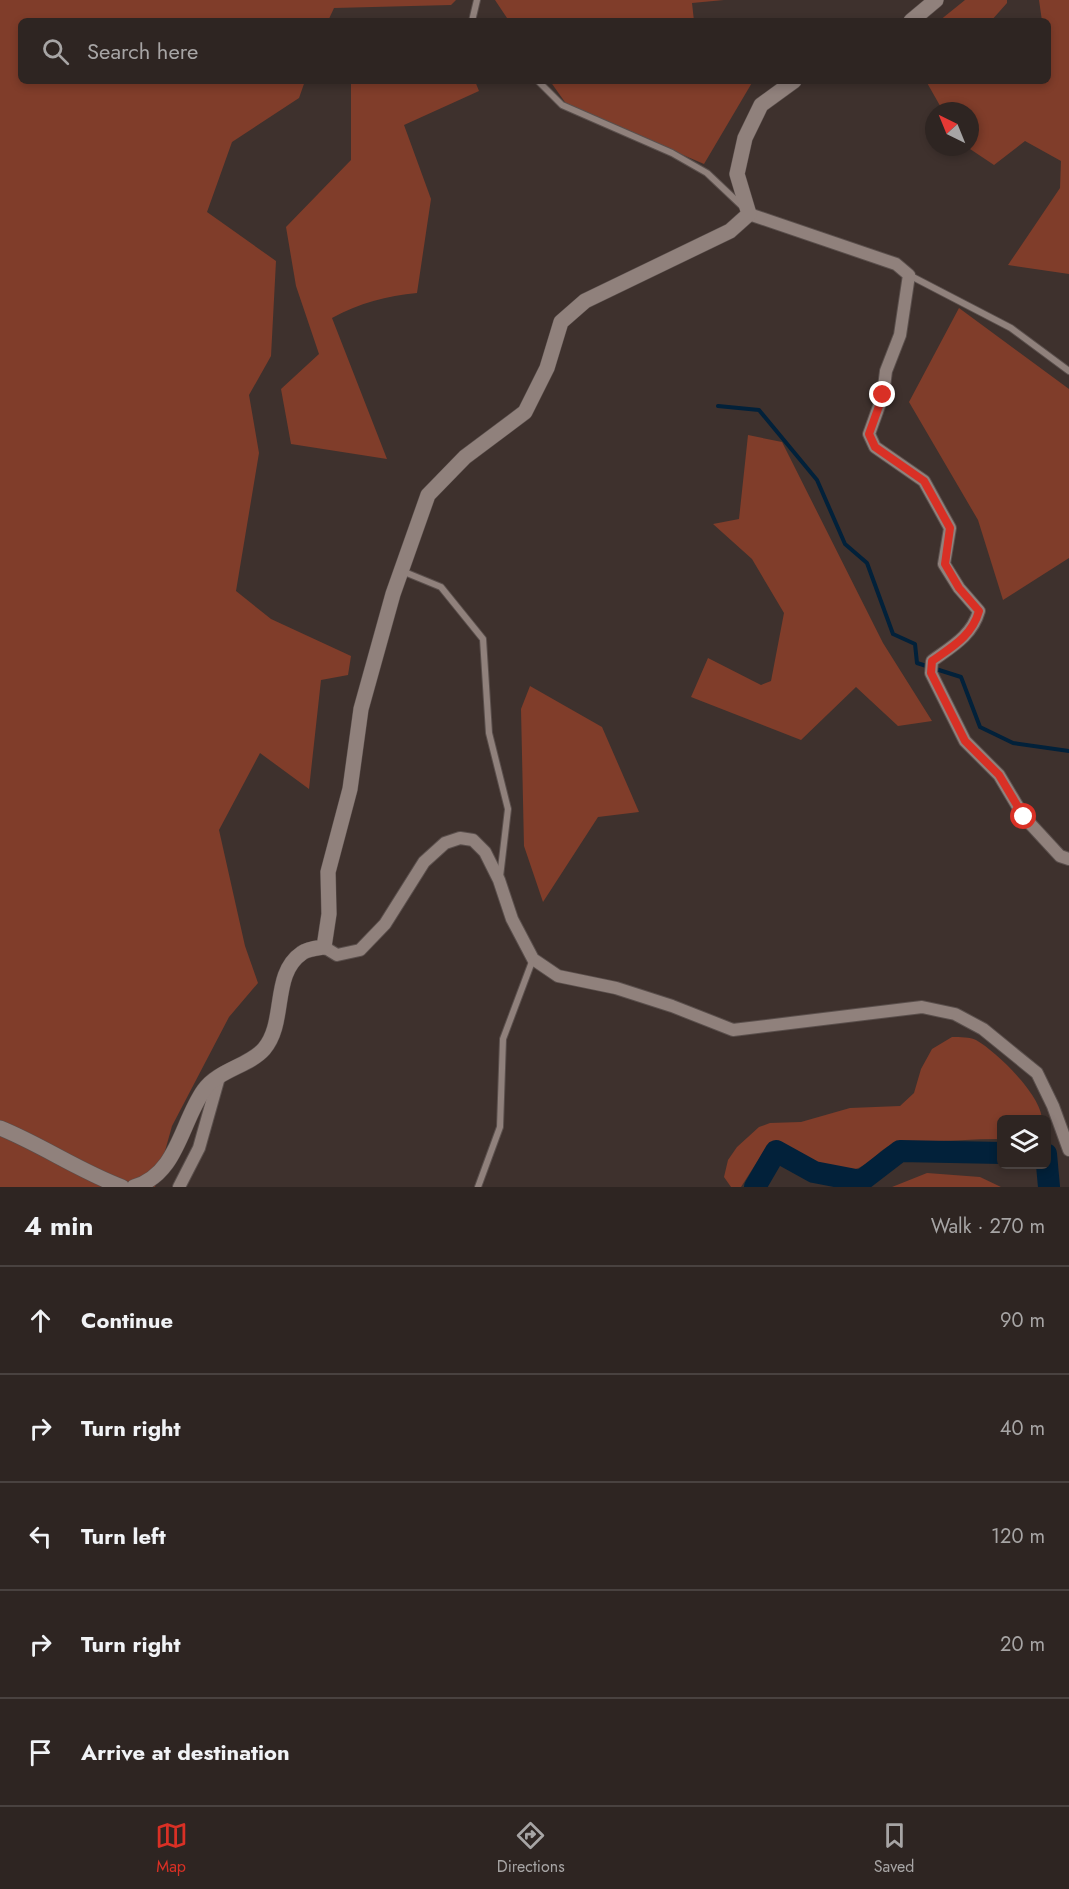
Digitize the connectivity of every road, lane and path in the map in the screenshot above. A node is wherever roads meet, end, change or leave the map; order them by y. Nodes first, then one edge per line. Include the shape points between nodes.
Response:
1 (477, 0) edge
2 (936, 0) edge
3 (473, 18) edge
4 (915, 18) edge
5 (541, 84) edge
6 (790, 84) edge
7 (749, 214) junction
8 (909, 275) junction
9 (1069, 371) edge
10 (402, 570) junction
11 (1069, 859) edge
12 (500, 880) junction
13 (324, 947) junction
14 (532, 959) junction
15 (219, 1077) junction
16 (0, 1128) edge
17 (1069, 1150) edge
18 (122, 1187) edge
19 (134, 1187) edge
20 (179, 1187) edge
21 (478, 1187) edge

1 - 3 lane
2 - 4 street
5 - 7 lane via 562,105 672,153 707,173
6 - 7 street via 761,105 745,138 737,174
7 - 8 street via 896,264
7 - 10 street via 730,231 585,301 561,322 547,368 525,412 465,457 428,495
8 - 9 lane via 1011,328
8 - 11 street via 900,335 869,434 875,447 924,481 950,528 945,564 979,611 975,625 961,640 932,661 931,673 965,741 999,775 1024,817 1060,856
10 - 12 lane via 441,587 483,639 489,733 508,809
10 - 13 street via 361,709 350,789 328,872 329,914
12 - 13 street via 485,852 473,840 460,838 445,843 424,862 385,924 360,950 337,955
12 - 14 street via 512,919
13 - 15 street via 302,952 289,969 281,989 278,1022 264,1049
14 - 17 street via 558,976 616,988 733,1030 922,1007 955,1014 983,1029 1037,1073
14 - 21 lane via 503,1039 500,1127
15 - 19 street via 204,1088 166,1165
15 - 20 street via 199,1148
16 - 18 street via 89,1175

